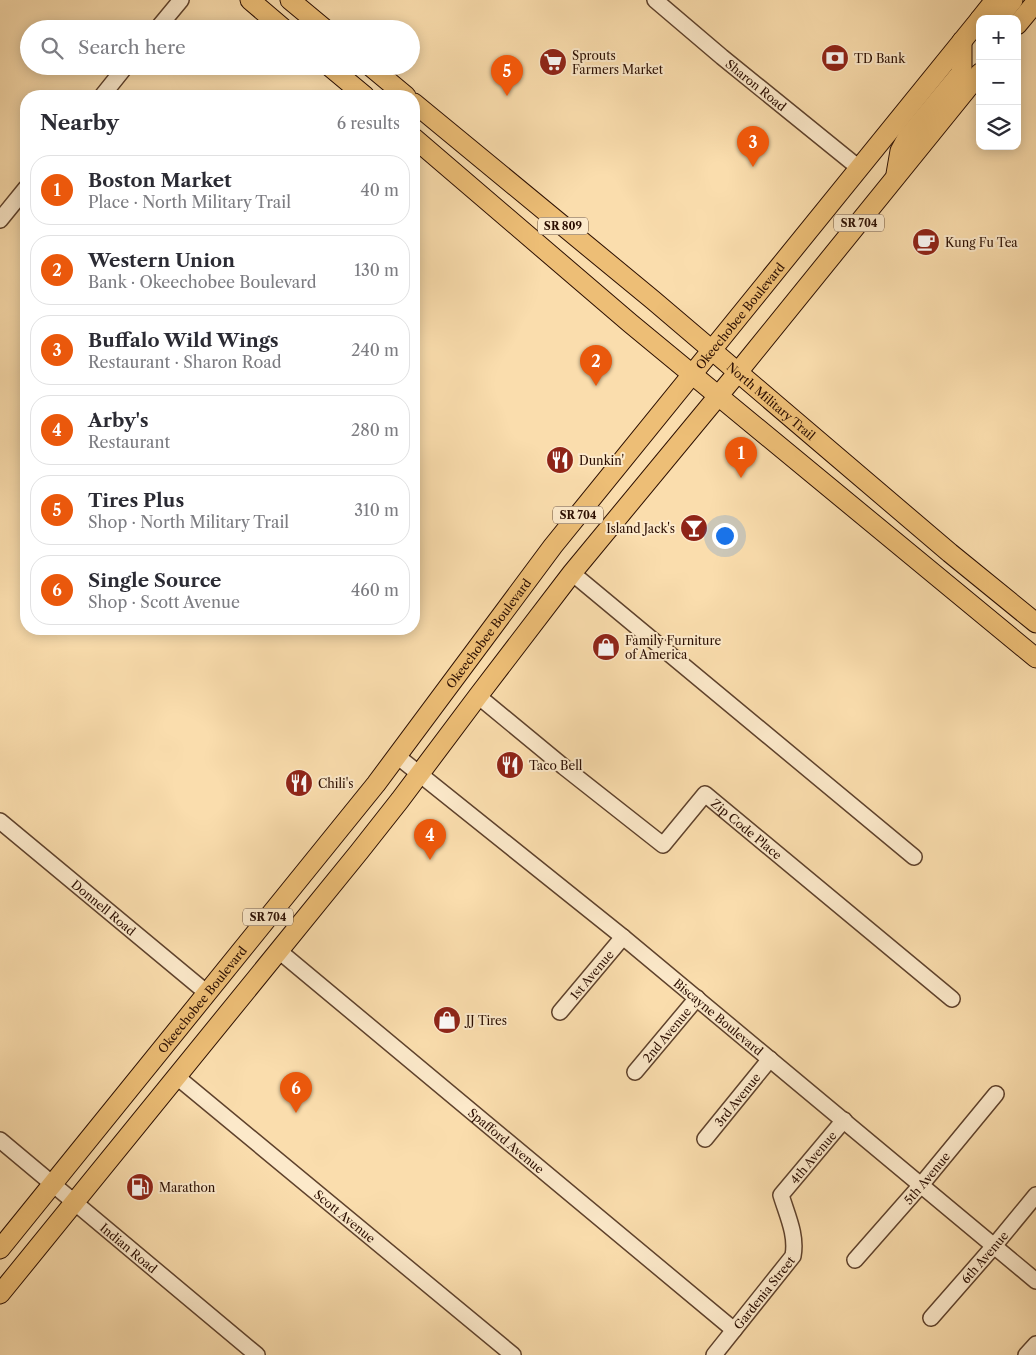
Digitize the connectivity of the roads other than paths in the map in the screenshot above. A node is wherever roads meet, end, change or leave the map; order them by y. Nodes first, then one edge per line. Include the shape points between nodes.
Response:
1 (181, 0) edge
2 (250, 0) edge
3 (290, 0) edge
4 (655, 0) edge
5 (995, 0) edge
6 (1013, 0) edge
7 (1036, 2) edge
8 (983, 15) edge
9 (1001, 15) edge
10 (164, 20) edge
11 (273, 20) edge
12 (314, 20) edge
13 (1021, 20) edge
14 (976, 24) edge
15 (962, 41) junction
16 (119, 75) edge
17 (340, 75) edge
18 (381, 75) edge
19 (976, 78) edge
20 (107, 90) edge
21 (358, 90) edge
22 (399, 90) edge
23 (420, 108) edge
24 (420, 124) edge
25 (420, 143) edge
26 (859, 168) junction
27 (896, 177) junction
28 (515, 186) junction
29 (20, 195) edge
30 (0, 220) edge
31 (712, 350) junction
32 (738, 372) junction
33 (692, 374) junction
34 (718, 396) junction
35 (572, 573) junction
36 (1036, 623) edge
37 (1036, 658) edge
38 (478, 696) junction
39 (397, 756) junction
40 (420, 774) junction
41 (0, 821) edge
42 (914, 857) dead end
43 (624, 937) junction
44 (279, 951) junction
45 (207, 993) junction
46 (697, 998) junction
47 (952, 999) dead end
48 (560, 1012) dead end
49 (770, 1059) junction
50 (636, 1072) dead end
51 (177, 1076) junction
52 (996, 1094) dead end
53 (844, 1120) junction
54 (705, 1139) dead end
55 (0, 1140) edge
56 (52, 1184) junction
57 (921, 1185) junction
58 (781, 1195) joint
59 (1036, 1195) edge
60 (75, 1203) junction
61 (994, 1246) junction
62 (0, 1250) edge
63 (855, 1260) dead end
64 (1036, 1281) edge
65 (0, 1294) edge
66 (931, 1318) dead end
67 (734, 1330) junction
68 (1036, 1344) edge
69 (257, 1355) edge
70 (513, 1355) edge
71 (714, 1355) edge
72 (1026, 1355) edge

1 - 10 street
2 - 11 main road
3 - 12 main road
4 - 26 street, Sharon Road
5 - 8 main road, Okeechobee Boulevard / SR 704
6 - 9 main road
7 - 13 main road
14 - 15 main road, Okeechobee Boulevard / SR 704
15 - 26 main road, Okeechobee Boulevard / SR 704
15 - 27 main road via 960,74 907,138 900,151
16 - 20 street
17 - 21 main road
18 - 22 main road
19 - 27 main road, SR 704
23 - 28 main road, North Military Trail / SR 809
24 - 28 main road via 485,176
25 - 33 main road, SR 809
26 - 31 main road, Okeechobee Boulevard / SR 704
27 - 32 main road, SR 704
28 - 31 main road, North Military Trail / SR 809
29 - 30 street
31 - 32 main road, North Military Trail / SR 809
31 - 33 main road, Okeechobee Boulevard / SR 704
32 - 34 main road, SR 704
32 - 36 main road, North Military Trail / SR 809
33 - 34 main road, SR 809
33 - 39 main road, Okeechobee Boulevard / SR 704 via 554,546
34 - 35 main road, SR 704
34 - 37 main road, SR 809
35 - 38 main road, SR 704
35 - 42 street
38 - 40 main road, SR 704
38 - 47 street, Zip Code Place via 663,845 705,794
39 - 40 street, Biscayne Boulevard
39 - 45 main road, Okeechobee Boulevard / SR 704
40 - 43 street, Biscayne Boulevard
40 - 44 main road, SR 704
41 - 45 street, Donnell Road
43 - 46 street, Biscayne Boulevard
43 - 48 street, 1st Avenue
44 - 51 main road, SR 704
44 - 67 street, Spafford Avenue
45 - 56 main road, Okeechobee Boulevard / SR 704
46 - 49 street, Biscayne Boulevard
46 - 50 street, 2nd Avenue
49 - 53 street, Biscayne Boulevard
49 - 54 street, 3rd Avenue
51 - 60 main road, SR 704
51 - 70 street, Scott Avenue
52 - 57 street, 5th Avenue
53 - 57 street, Biscayne Boulevard
53 - 58 street, 4th Avenue
55 - 56 street, Indian Road
56 - 60 street, Indian Road
56 - 62 main road, Okeechobee Boulevard / SR 704
57 - 61 street, Biscayne Boulevard
57 - 63 street, 5th Avenue
58 - 67 street, Gardenia Street via 793,1234 793,1256
59 - 61 street, 6th Avenue
60 - 65 main road, SR 704
60 - 69 street, Indian Road
61 - 64 street, Biscayne Boulevard
61 - 66 street, 6th Avenue
67 - 71 street, Gardenia Street
68 - 72 street

